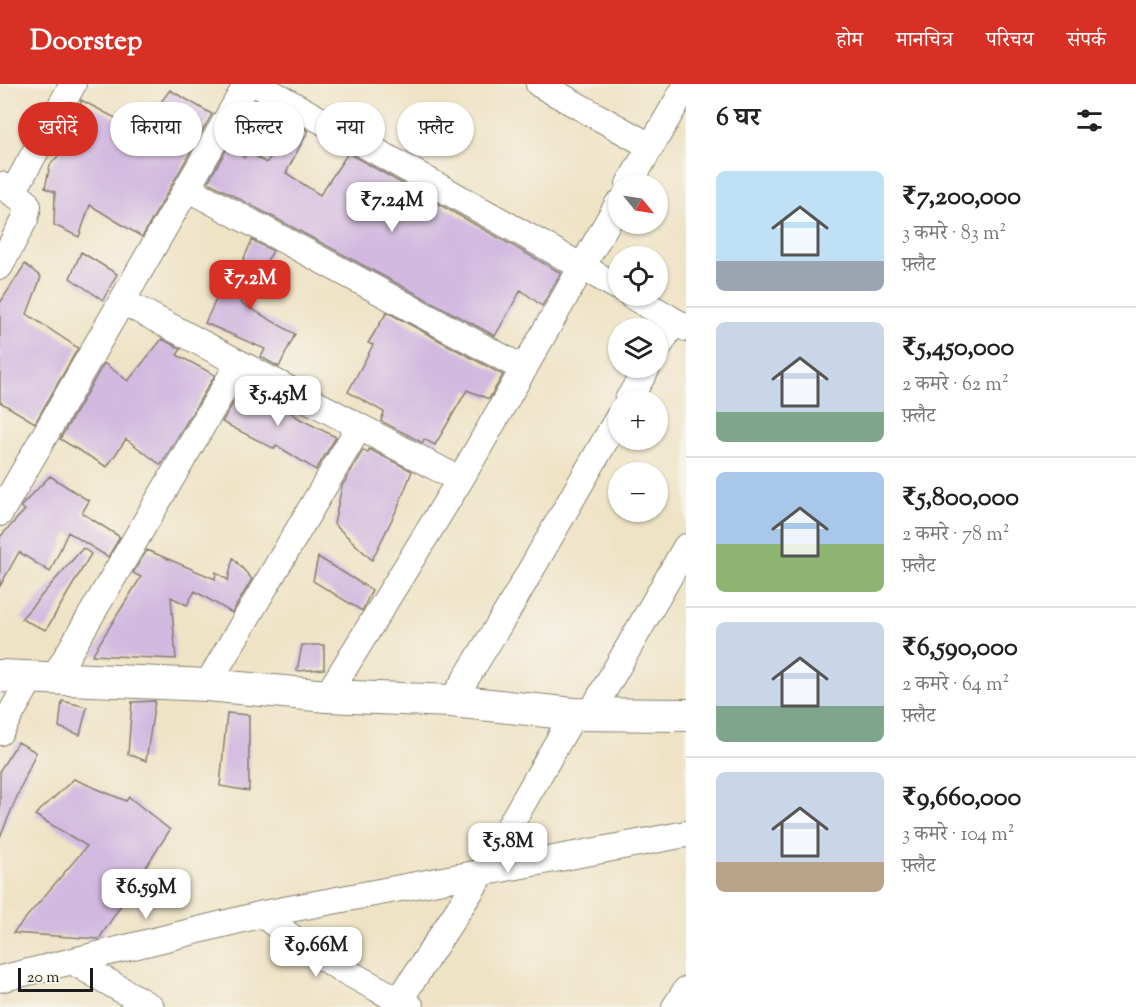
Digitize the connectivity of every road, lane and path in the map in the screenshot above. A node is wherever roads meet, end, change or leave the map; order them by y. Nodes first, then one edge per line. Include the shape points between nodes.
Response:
1 (73, 84) edge
2 (247, 84) edge
3 (256, 84) edge
4 (539, 84) edge
5 (686, 86) edge
6 (650, 146) junction
7 (635, 174) edge
8 (187, 188) junction
9 (6, 189) edge
10 (608, 223) edge
11 (0, 266) edge
12 (584, 267) junction
13 (608, 281) edge
14 (122, 301) junction
15 (649, 306) edge
16 (680, 324) edge
17 (668, 338) edge
18 (239, 363) junction
19 (524, 369) junction
20 (359, 427) junction
21 (608, 435) edge
22 (460, 480) junction
23 (0, 513) edge
24 (686, 547) edge
25 (0, 676) edge
26 (43, 678) junction
27 (207, 686) junction
28 (327, 696) junction
29 (452, 701) junction
30 (582, 714) junction
31 (686, 715) edge
32 (0, 732) edge
33 (686, 834) edge
34 (483, 872) junction
35 (263, 914) junction
36 (72, 961) junction
37 (0, 979) edge
38 (686, 990) edge
39 (402, 1005) edge
40 (151, 1007) edge
41 (675, 1007) edge

1 - 9 street
2 - 8 street
3 - 12 street
4 - 6 street
5 - 6 street
6 - 7 street
8 - 14 street
8 - 19 street
9 - 11 street via 25,201 28,211
10 - 12 street
12 - 13 street
12 - 19 street
14 - 18 street
14 - 23 street
15 - 16 street
16 - 17 street
18 - 20 street
18 - 26 street
19 - 22 street
20 - 22 street
20 - 27 street
21 - 29 street
22 - 28 street
24 - 30 street
25 - 26 street
26 - 27 street
26 - 32 street
27 - 28 street
28 - 29 street
29 - 30 street
30 - 31 street
30 - 34 street
33 - 34 street
34 - 35 street
34 - 39 street
35 - 36 street
35 - 39 street via 314,952
36 - 37 street
36 - 40 street
38 - 41 street

